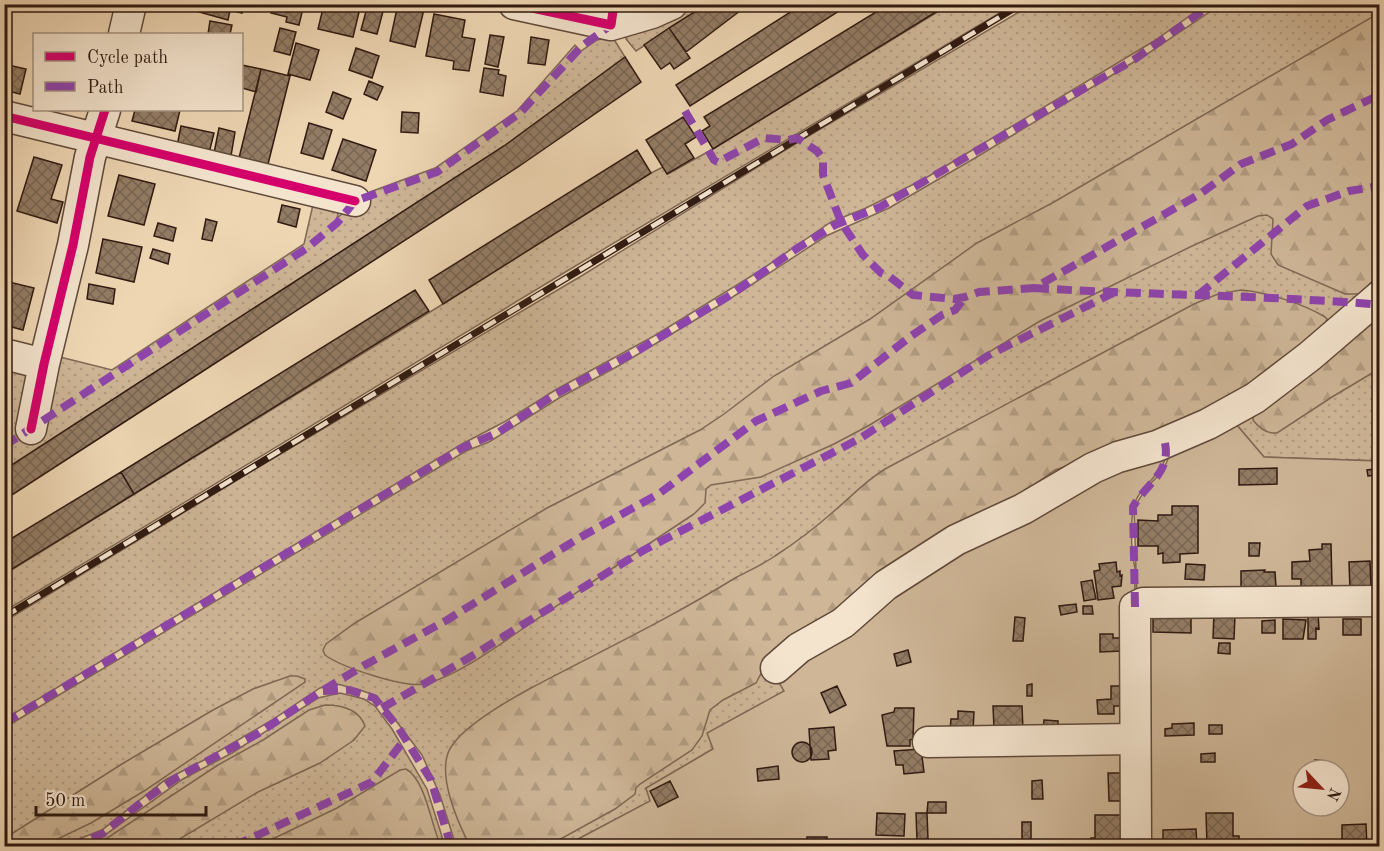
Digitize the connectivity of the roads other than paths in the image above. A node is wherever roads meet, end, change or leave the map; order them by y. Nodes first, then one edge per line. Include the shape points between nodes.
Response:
1 (131, 4) edge
2 (514, 4) edge
3 (672, 4) edge
4 (612, 15) edge
5 (124, 33) edge
6 (105, 111) edge
7 (4, 116) edge
8 (96, 139) junction
9 (355, 201) dead end
10 (1380, 296) edge
11 (4, 354) edge
12 (44, 364) junction
13 (31, 429) dead end
14 (1380, 601) edge
15 (776, 668) dead end
16 (1135, 739) junction
17 (928, 742) dead end
18 (1136, 846) edge

1 - 5 street
2 - 4 street
3 - 4 street via 652,13
6 - 8 street
7 - 8 street
8 - 9 street
8 - 12 street
10 - 15 street via 1255,398 1166,443 1093,468 1023,510 956,540 886,585 843,623 799,648
11 - 12 street
12 - 13 street
14 - 16 street via 1143,603 1135,607
16 - 17 street
16 - 18 street

